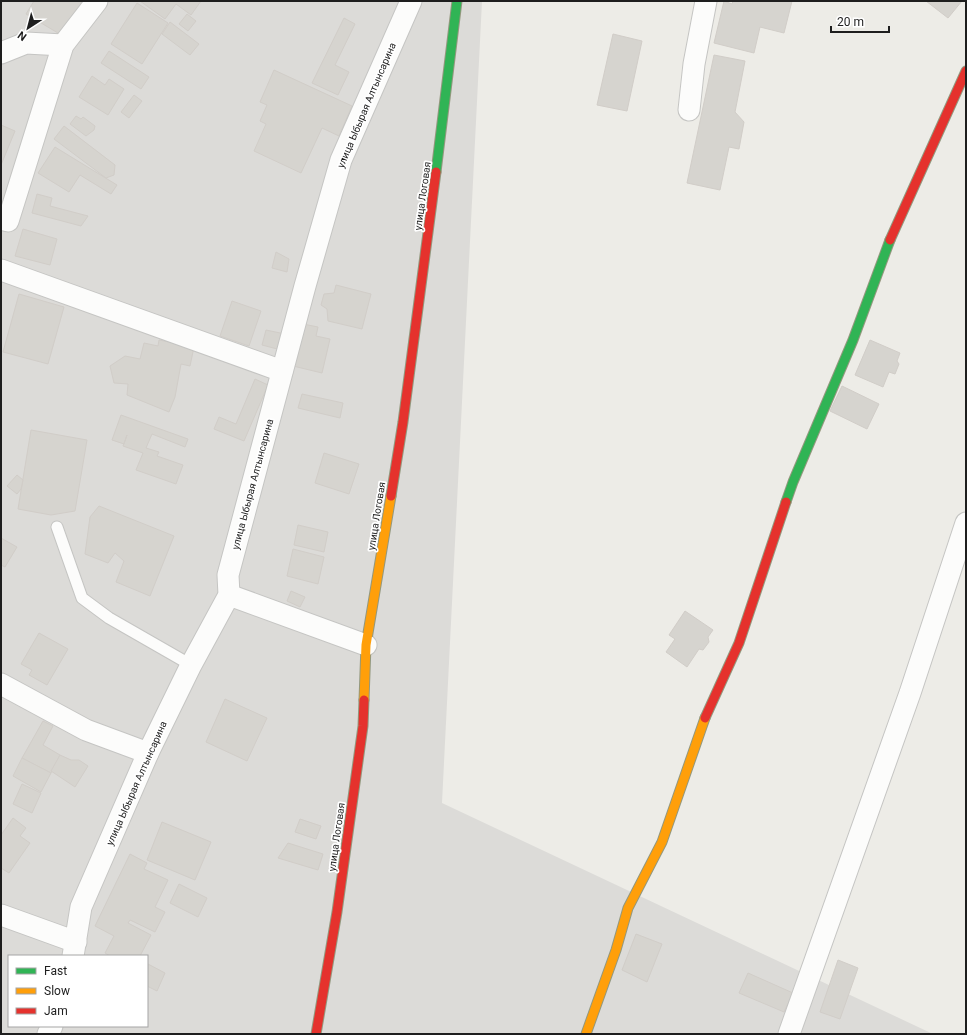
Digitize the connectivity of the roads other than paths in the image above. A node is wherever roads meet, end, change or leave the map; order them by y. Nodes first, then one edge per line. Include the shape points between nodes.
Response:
1 (97, 1) edge
2 (411, 1) edge
3 (457, 1) edge
4 (706, 1) edge
5 (62, 44) junction
6 (1, 53) edge
7 (966, 71) edge
8 (689, 110) dead end
9 (1, 219) edge
10 (1, 270) edge
11 (282, 371) junction
12 (966, 524) edge
13 (57, 527) dead end
14 (229, 596) junction
15 (366, 645) junction
16 (191, 666) junction
17 (1, 684) edge
18 (148, 753) junction
19 (1, 915) edge
20 (75, 949) edge
21 (316, 1034) edge
22 (586, 1034) edge
23 (789, 1034) edge

1 - 5 street
2 - 11 street, улица Ыбырая Алтынсарина via 341,160
3 - 15 street, улица Логовая via 403,422
4 - 8 street via 694,64
5 - 6 street via 26,44
5 - 9 street via 8,221
7 - 22 street via 892,235 853,340 793,482 738,643 709,708 662,842 628,908
10 - 11 street
11 - 14 street, улица Ыбырая Алтынсарина via 228,575
12 - 23 street via 910,693
13 - 16 lane via 82,598 109,618
14 - 15 street
14 - 16 street, улица Ыбырая Алтынсарина
15 - 21 street, улица Логовая via 363,726 337,912
16 - 18 street, улица Ыбырая Алтынсарина
17 - 18 street via 86,730
18 - 20 street, улица Ыбырая Алтынсарина via 81,907
19 - 20 street

